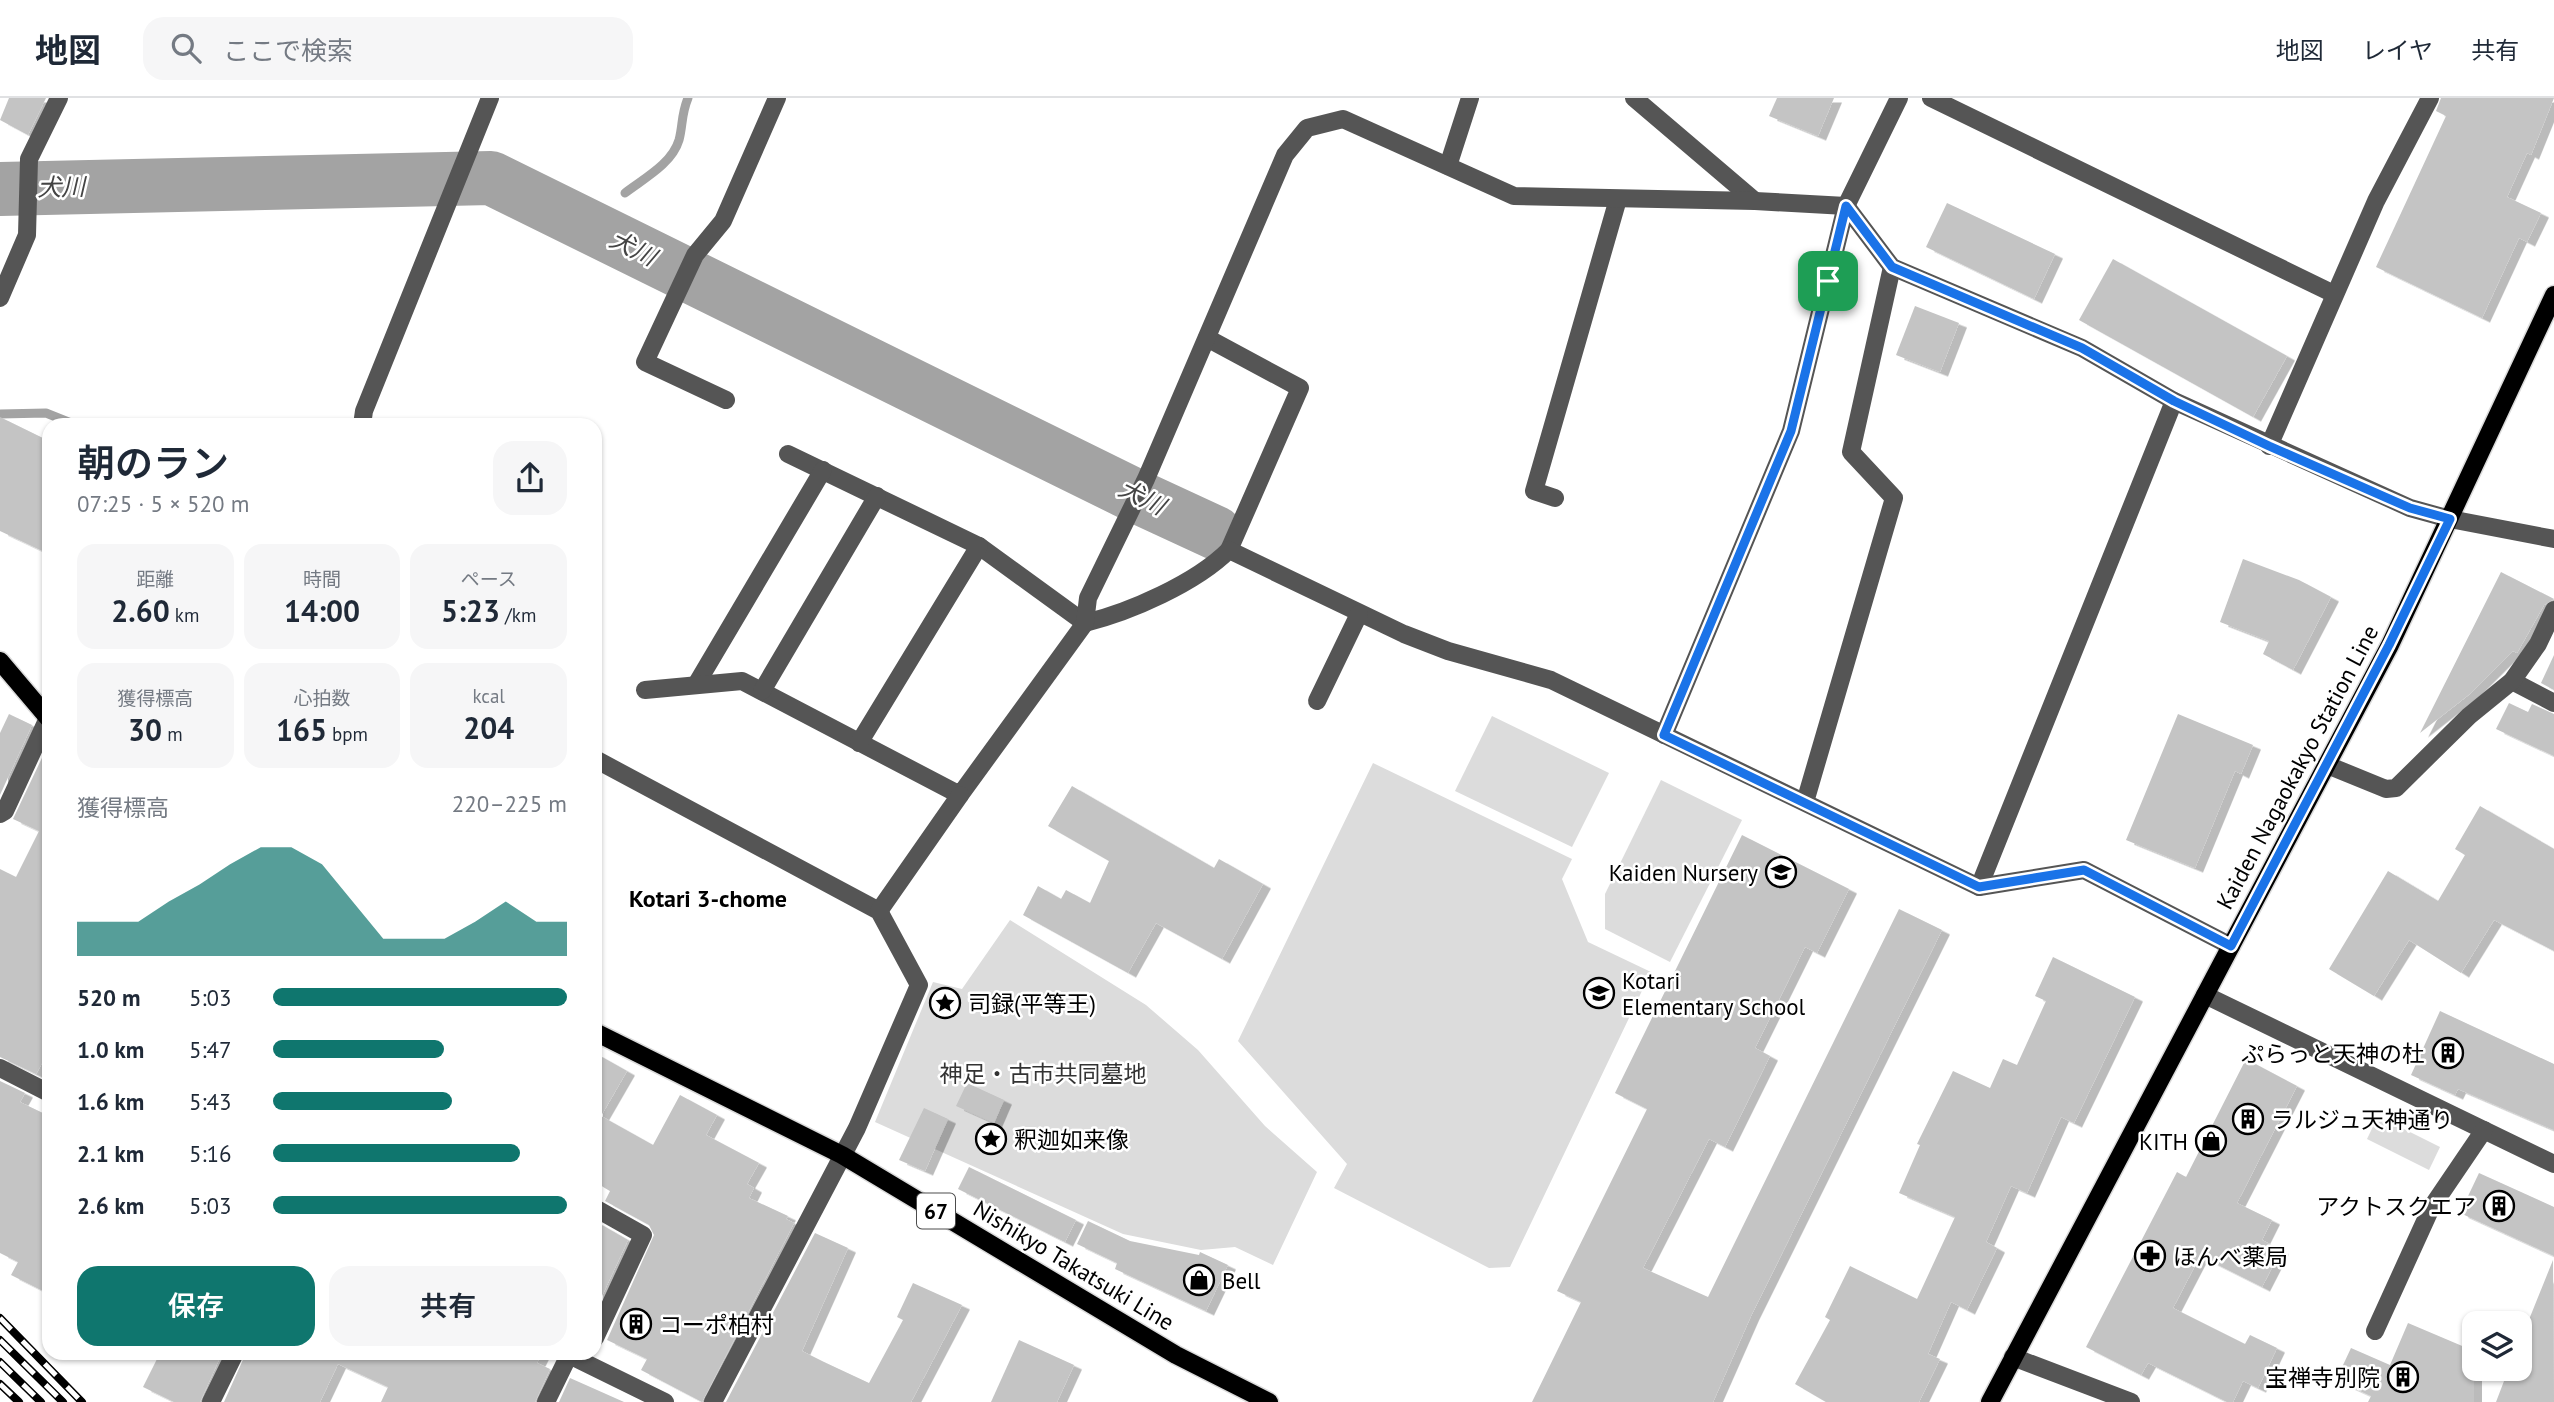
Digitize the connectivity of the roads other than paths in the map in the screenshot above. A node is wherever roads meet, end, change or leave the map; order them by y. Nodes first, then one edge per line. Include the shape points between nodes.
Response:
1 (59, 98) edge
2 (490, 98) edge
3 (777, 98) edge
4 (1470, 98) edge
5 (1634, 98) edge
6 (1899, 98) edge
7 (1931, 98) edge
8 (2430, 98) edge
9 (1448, 166) junction
10 (1618, 199) junction
11 (1755, 201) junction
12 (1846, 206) junction
13 (1892, 267) junction
14 (2334, 294) junction
15 (2554, 295) edge
16 (0, 298) edge
17 (1207, 338) junction
18 (726, 400) dead end
19 (2174, 401) junction
20 (363, 418) edge
21 (2269, 446) junction
22 (788, 454) dead end
23 (823, 470) junction
24 (877, 496) junction
25 (1555, 498) dead end
26 (2450, 519) junction
27 (2554, 539) edge
28 (979, 546) junction
29 (1229, 550) junction
30 (2554, 610) edge
31 (1359, 614) junction
32 (1085, 623) junction
33 (0, 661) edge
34 (2512, 681) junction
35 (697, 683) junction
36 (645, 690) dead end
37 (762, 691) junction
38 (1317, 701) dead end
39 (2554, 702) edge
40 (42, 710) edge
41 (42, 733) edge
42 (1664, 735) junction
43 (859, 743) junction
44 (602, 763) edge
45 (2327, 765) junction
46 (960, 795) junction
47 (1805, 802) junction
48 (0, 814) edge
49 (1979, 887) junction
50 (878, 911) junction
51 (2231, 946) junction
52 (2205, 996) junction
53 (602, 1035) edge
54 (0, 1068) edge
55 (42, 1089) edge
56 (2484, 1130) junction
57 (842, 1155) junction
58 (2554, 1164) edge
59 (602, 1212) edge
60 (602, 1323) edge
61 (2375, 1331) dead end
62 (2013, 1357) junction
63 (232, 1360) edge
64 (573, 1360) edge
65 (585, 1360) edge
66 (211, 1402) edge
67 (547, 1402) edge
68 (665, 1402) edge
69 (713, 1402) edge
70 (1269, 1402) edge
71 (1990, 1402) edge
72 (2131, 1402) edge

1 - 16 street via 29,159 27,236
2 - 20 street
3 - 18 street via 723,221 695,255 645,362
4 - 9 street
5 - 11 street
6 - 12 street
7 - 14 street
8 - 14 street
9 - 10 street via 1514,196
9 - 17 street via 1343,120 1307,128 1284,155
10 - 11 street
10 - 25 street via 1534,491
11 - 12 street
12 - 13 street
12 - 42 street via 1791,431
13 - 19 street via 2082,348
13 - 47 street via 1851,452 1894,498
14 - 21 street
15 - 26 main road, Kaiden Nagaokakyo Station Line
17 - 29 street via 1300,388
17 - 32 street via 1146,479 1087,598
19 - 21 street
19 - 49 street
21 - 26 street via 2410,508
22 - 23 street
23 - 24 street
23 - 35 street
24 - 28 street
24 - 37 street
26 - 27 street
26 - 45 main road, Kaiden Nagaokakyo Station Line
28 - 32 street
28 - 43 street
29 - 31 street
29 - 32 street via 1208,570 1110,617
30 - 34 street via 2538,644
31 - 38 street
31 - 42 street via 1448,651 1551,680
32 - 46 street
33 - 40 main road
34 - 39 street
34 - 45 street via 2396,788 2386,789
35 - 36 street
35 - 37 street via 742,681
37 - 43 street
41 - 48 street
42 - 47 street
43 - 46 street
44 - 50 street
45 - 51 main road, Kaiden Nagaokakyo Station Line
46 - 50 street
47 - 49 street
49 - 51 street via 2084,870
50 - 57 street via 919,985
51 - 52 main road, Kaiden Nagaokakyo Station Line
52 - 56 street
52 - 62 main road, Kaiden Nagaokakyo Station Line
53 - 57 main road, Nishikyo Takatsuki Line / 67
54 - 55 street
56 - 58 street
56 - 61 street via 2431,1208
57 - 69 street
57 - 70 main road, Nishikyo Takatsuki Line / 67 via 1176,1355
59 - 60 street via 643,1235
62 - 71 main road, Kaiden Nagaokakyo Station Line
62 - 72 street
63 - 66 street
64 - 67 street
65 - 68 street

